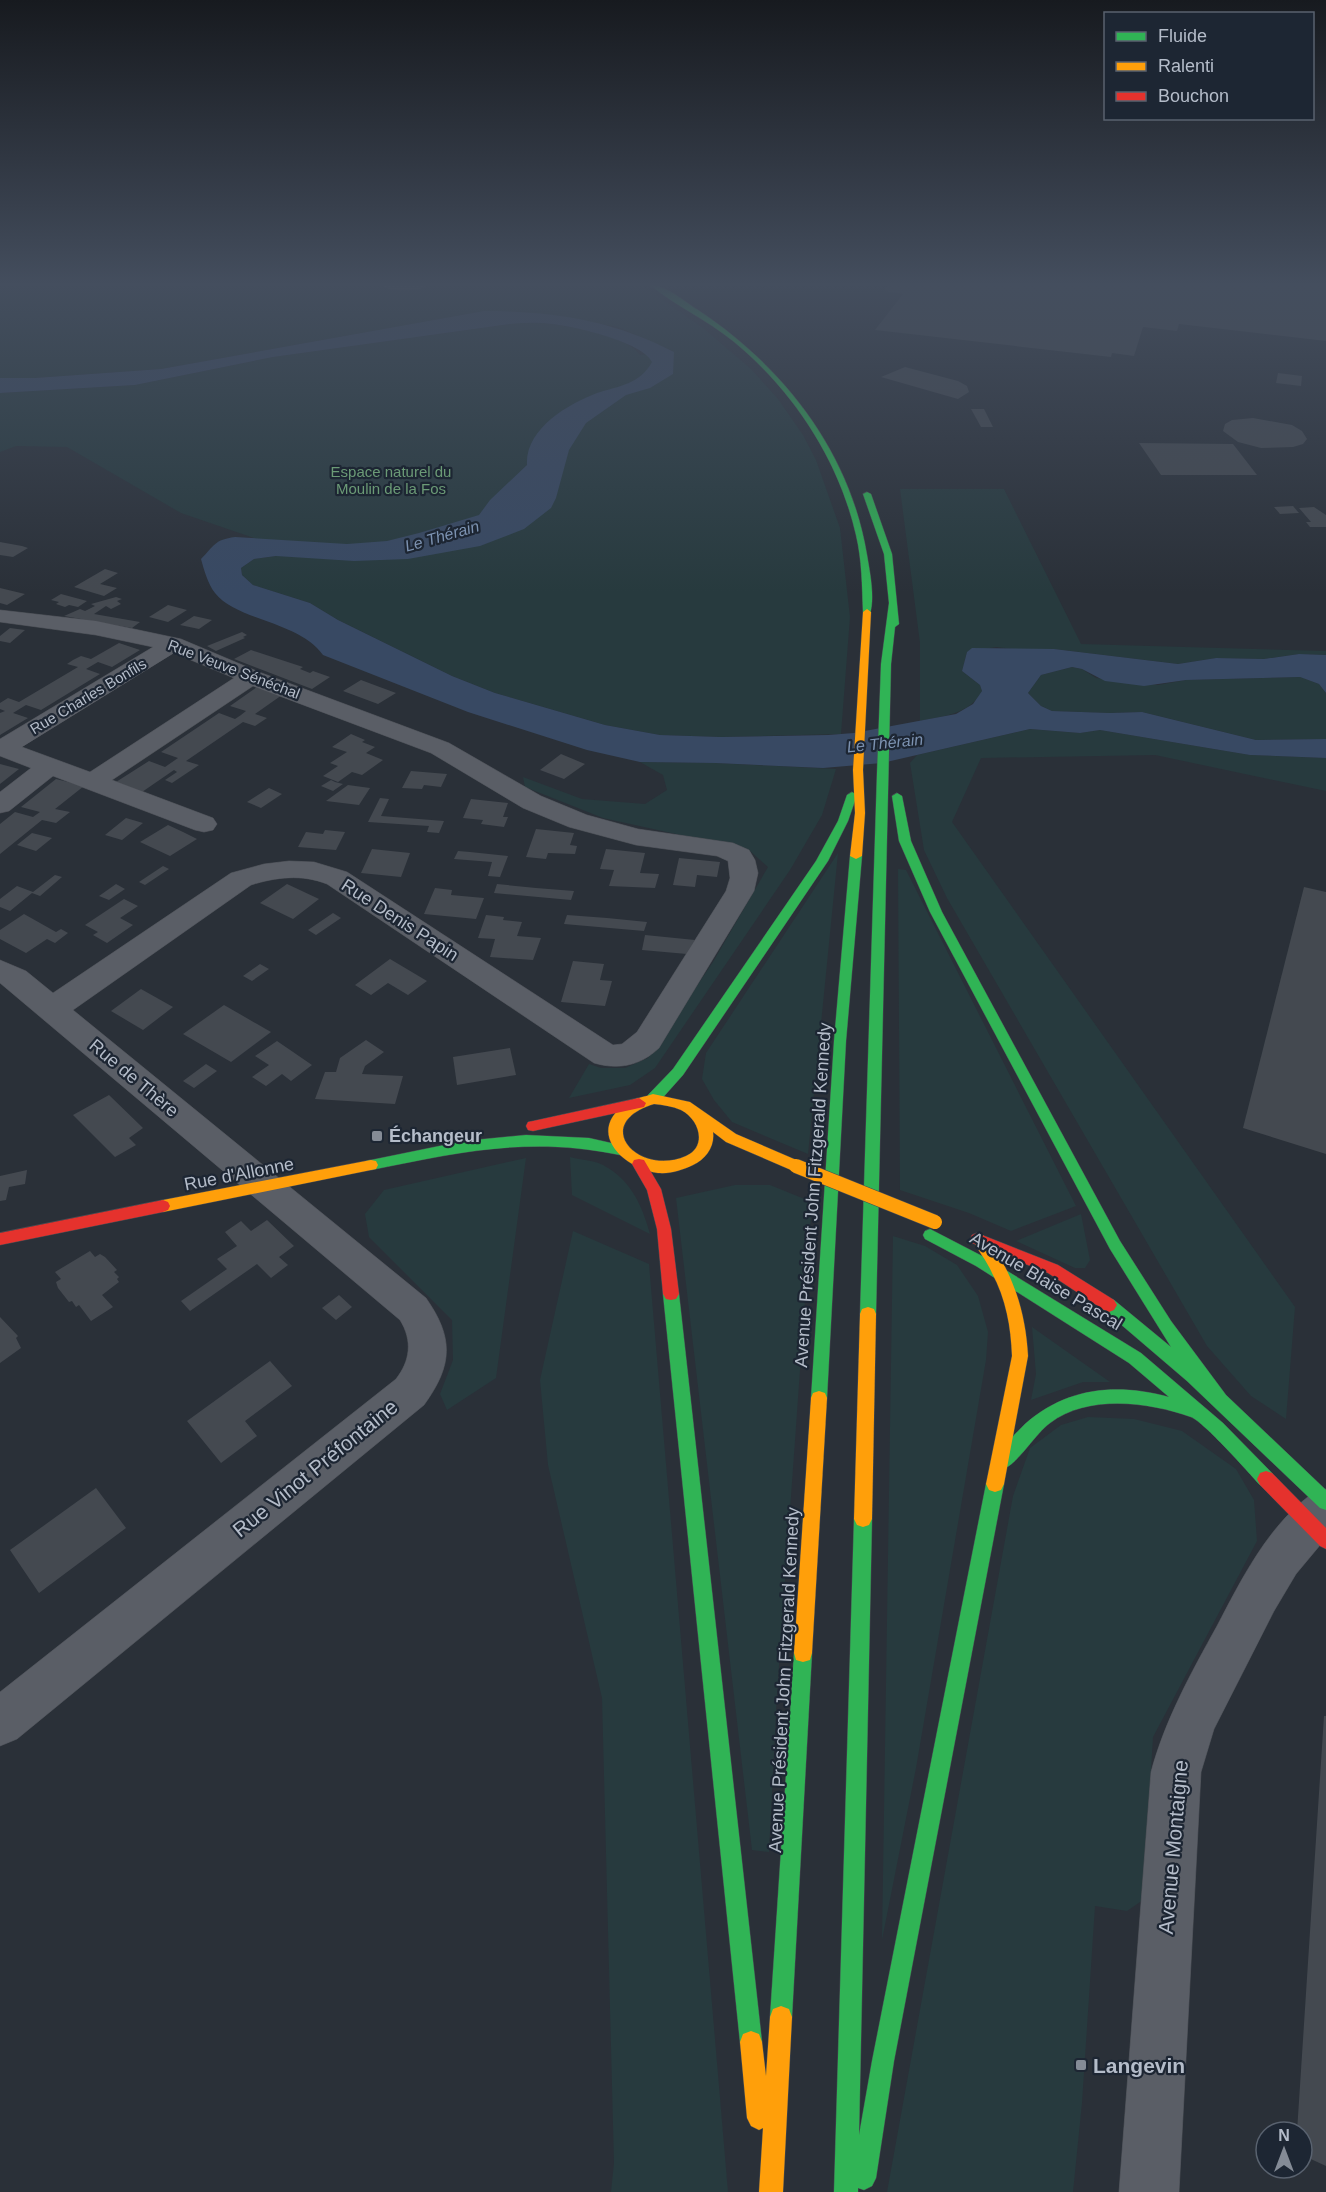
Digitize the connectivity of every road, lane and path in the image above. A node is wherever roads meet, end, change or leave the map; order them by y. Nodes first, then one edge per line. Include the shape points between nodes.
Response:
1 (783, 387) edge
2 (861, 481) dead end
3 (0, 616) edge
4 (173, 644) junction
5 (251, 677) junction
6 (890, 725) junction
7 (1, 748) edge
8 (49, 766) junction
9 (858, 770) junction
10 (92, 782) junction
11 (0, 805) edge
12 (204, 824) dead end
13 (707, 947) joint
14 (0, 970) edge
15 (52, 1009) junction
16 (646, 1101) junction
17 (698, 1114) junction
18 (485, 1142) junction
19 (620, 1150) junction
20 (712, 1160) dead end
21 (687, 1162) junction
22 (639, 1164) junction
23 (760, 1166) dead end
24 (795, 1172) junction
25 (267, 1187) junction
26 (962, 1233) dead end
27 (980, 1240) junction
28 (1, 1241) edge
29 (1115, 1245) junction
30 (1113, 1265) dead end
31 (1004, 1276) junction
32 (1019, 1285) junction
33 (1092, 1286) junction
34 (1219, 1398) junction
35 (1201, 1414) junction
36 (1000, 1470) junction
37 (1322, 1518) edge
38 (0, 1722) edge
39 (769, 2192) edge
40 (846, 2192) edge
41 (862, 2192) edge
42 (1149, 2192) edge

1 - 9 main road, Avenue Président John Fitzgerald Kennedy via 806,415 835,464 854,512 867,619
2 - 6 main road via 885,542 893,603 886,664
3 - 4 street, Rue Veuve Sénéchal via 75,624
4 - 5 street, Rue Veuve Sénéchal
4 - 7 street, Rue Charles Bonfils
5 - 10 street
5 - 13 street, Rue Veuve Sénéchal via 425,742 532,802 578,822 636,837 723,849 739,856 744,867 743,885
6 - 29 main road via 900,824 915,870
6 - 40 main road via 882,772
7 - 8 street, Rue Charles Bonfils
8 - 10 street, Rue Charles Bonfils
8 - 11 street
9 - 16 main road via 843,822 822,861 678,1072
9 - 39 main road, Avenue Président John Fitzgerald Kennedy via 861,813 840,1041
10 - 12 street, Rue Charles Bonfils
13 - 15 street, Rue Denis Papin via 648,1040 632,1053 613,1057 337,878 318,871 276,871 231,884
14 - 15 street, Rue de Thère
15 - 25 street, Rue de Thère
16 - 17 main road via 682,1103
16 - 18 main road, Rue d'Allonne via 542,1124
16 - 19 main road via 629,1108 617,1121 614,1136
17 - 21 main road via 705,1123 706,1139 701,1150
17 - 24 main road, Avenue Blaise Pascal
18 - 19 main road, Rue d'Allonne via 556,1138
18 - 25 main road, Rue d'Allonne
19 - 22 main road
20 - 21 main road
21 - 22 main road via 660,1168
22 - 39 main road via 654,1189 664,1229
23 - 24 main road, Avenue Blaise Pascal
24 - 31 main road, Avenue Blaise Pascal via 936,1228
25 - 28 main road, Rue d'Allonne
25 - 38 street, Rue Vinot Préfontaine via 413,1309 428,1336 427,1366 410,1392
26 - 27 main road, Avenue Blaise Pascal
27 - 31 main road
27 - 33 main road, Avenue Blaise Pascal
29 - 30 main road
29 - 34 main road via 1165,1326
31 - 32 main road, Avenue Blaise Pascal
31 - 36 main road via 1017,1310 1021,1340
32 - 33 main road via 1048,1295 1065,1295
32 - 35 main road, Avenue Blaise Pascal via 1135,1358
33 - 34 main road, Avenue Blaise Pascal
34 - 37 main road, Avenue Blaise Pascal
35 - 36 main road via 1164,1401 1120,1395 1070,1402 1027,1429
35 - 37 main road, Avenue Blaise Pascal
36 - 41 main road via 881,2071
37 - 42 street, Avenue Montaigne via 1285,1551 1260,1592 1193,1718 1180,1753

